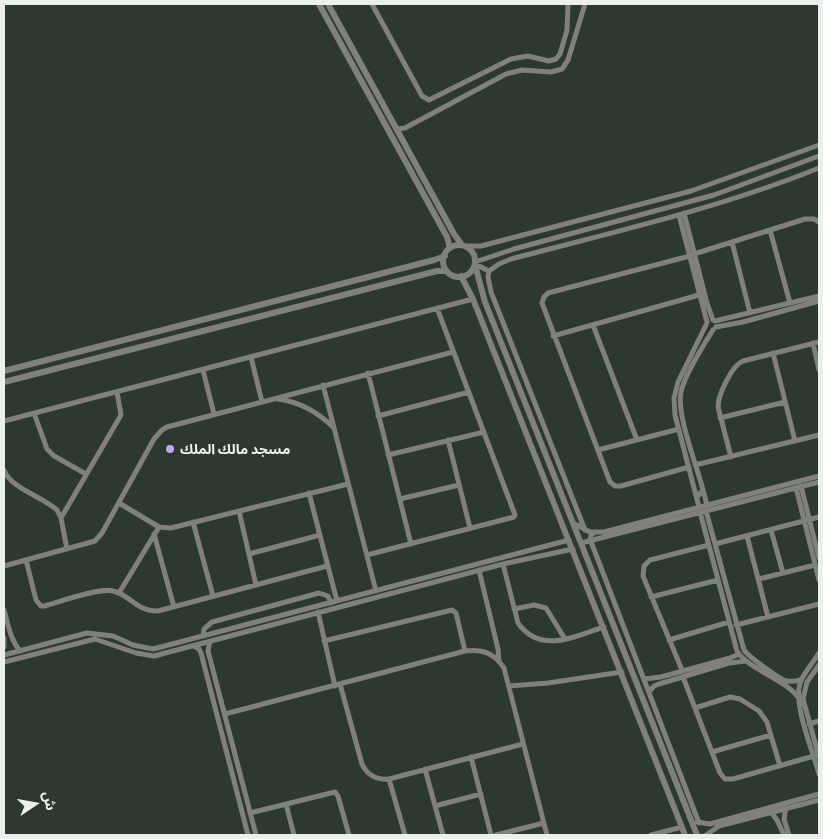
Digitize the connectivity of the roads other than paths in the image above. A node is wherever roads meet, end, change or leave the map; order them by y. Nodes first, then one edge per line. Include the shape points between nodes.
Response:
1 (319, 4) edge
2 (328, 4) edge
3 (372, 4) edge
4 (568, 4) edge
5 (585, 4) edge
6 (360, 62) junction
7 (353, 66) junction
8 (397, 129) junction
9 (819, 145) edge
10 (819, 156) edge
11 (819, 168) edge
12 (682, 214) junction
13 (444, 215) junction
14 (438, 220) junction
15 (819, 222) edge
16 (770, 230) junction
17 (510, 237) junction
18 (732, 242) junction
19 (464, 245) junction
20 (450, 248) junction
21 (514, 249) junction
22 (692, 255) junction
23 (445, 256) junction
24 (475, 264) junction
25 (446, 271) junction
26 (489, 271) junction
27 (460, 276) junction
28 (700, 295) junction
29 (819, 296) edge
30 (473, 299) junction
31 (819, 302) edge
32 (790, 303) junction
33 (437, 308) junction
34 (750, 313) junction
35 (712, 324) junction
36 (593, 325) junction
37 (553, 336) junction
38 (819, 342) edge
39 (813, 344) junction
40 (453, 352) junction
41 (773, 353) junction
42 (66, 355) junction
43 (251, 357) junction
44 (69, 366) junction
45 (203, 370) junction
46 (819, 370) edge
47 (4, 371) edge
48 (368, 373) junction
49 (4, 382) edge
50 (323, 385) junction
51 (117, 392) junction
52 (469, 392) junction
53 (275, 398) junction
54 (262, 402) junction
55 (785, 402) junction
56 (34, 413) junction
57 (214, 414) junction
58 (378, 416) junction
59 (720, 418) junction
60 (4, 421) edge
61 (334, 428) junction
62 (679, 429) junction
63 (484, 432) junction
64 (819, 435) edge
65 (448, 440) junction
66 (637, 440) junction
67 (795, 441) junction
68 (598, 450) junction
69 (388, 455) junction
70 (732, 456) junction
71 (692, 466) junction
72 (4, 472) edge
73 (86, 474) junction
74 (819, 476) edge
75 (819, 482) edge
76 (348, 484) junction
77 (459, 485) junction
78 (798, 487) junction
79 (702, 490) junction
80 (309, 493) junction
81 (754, 496) junction
82 (697, 497) junction
83 (400, 499) junction
84 (119, 503) junction
85 (703, 509) junction
86 (239, 511) junction
87 (819, 517) edge
88 (61, 518) junction
89 (663, 519) junction
90 (807, 520) junction
91 (193, 522) junction
92 (573, 523) junction
93 (159, 527) junction
94 (470, 528) junction
95 (585, 530) junction
96 (771, 530) junction
97 (594, 533) junction
98 (154, 534) junction
99 (320, 536) junction
100 (747, 536) junction
101 (569, 540) junction
102 (590, 541) junction
103 (581, 543) junction
104 (411, 544) junction
105 (712, 545) junction
106 (573, 548) junction
107 (66, 549) junction
108 (547, 550) junction
109 (249, 554) junction
110 (367, 555) junction
111 (819, 558) edge
112 (26, 560) junction
113 (503, 564) junction
114 (815, 565) junction
115 (4, 566) edge
116 (327, 566) junction
117 (479, 570) junction
118 (783, 573) junction
119 (759, 579) junction
120 (718, 580) junction
121 (819, 580) edge
122 (256, 585) junction
123 (376, 590) junction
124 (118, 593) junction
125 (213, 596) junction
126 (651, 597) junction
127 (334, 602) junction
128 (819, 604) edge
129 (174, 607) junction
130 (514, 609) junction
131 (4, 610) edge
132 (318, 612) junction
133 (300, 614) junction
134 (768, 617) junction
135 (729, 622) junction
136 (736, 625) junction
137 (604, 627) junction
138 (202, 636) junction
139 (4, 638) edge
140 (565, 639) junction
141 (669, 640) junction
142 (210, 641) junction
143 (324, 641) junction
144 (56, 645) junction
145 (194, 646) junction
146 (4, 647) edge
147 (20, 651) junction
148 (465, 651) junction
149 (819, 653) edge
150 (739, 654) junction
151 (4, 655) edge
152 (499, 661) junction
153 (746, 661) junction
154 (4, 662) edge
155 (628, 663) junction
156 (819, 665) edge
157 (712, 666) junction
158 (621, 669) junction
159 (682, 670) junction
160 (683, 677) junction
161 (644, 678) junction
162 (654, 678) junction
163 (802, 679) junction
164 (337, 685) junction
165 (656, 685) junction
166 (509, 686) junction
167 (649, 692) junction
168 (798, 697) junction
169 (695, 708) junction
170 (225, 714) junction
171 (819, 721) edge
172 (809, 724) junction
173 (772, 735) junction
174 (523, 744) junction
175 (712, 752) junction
176 (817, 757) edge
177 (471, 758) junction
178 (780, 766) junction
179 (425, 770) junction
180 (819, 774) edge
181 (389, 779) junction
182 (481, 794) junction
183 (819, 794) edge
184 (819, 800) edge
185 (286, 804) junction
186 (435, 806) junction
187 (786, 808) junction
188 (771, 812) junction
189 (250, 813) junction
190 (689, 818) junction
191 (699, 822) junction
192 (544, 823) junction
193 (707, 824) junction
194 (783, 826) junction
195 (682, 827) junction
196 (248, 835) edge
197 (256, 835) edge
198 (294, 835) edge
199 (349, 835) edge
200 (405, 835) edge
201 (442, 835) edge
202 (491, 835) edge
203 (496, 835) edge
204 (547, 835) edge
205 (651, 835) edge
206 (684, 835) edge
207 (696, 835) edge
208 (708, 835) edge
209 (784, 835) edge
210 (789, 835) edge

1 - 7 street
2 - 6 street
3 - 4 street via 422,96 429,100 511,59 528,56 549,61 556,59 567,30
5 - 8 street via 568,60 562,69 552,72 522,70 506,74 405,128
6 - 7 street
6 - 8 street
7 - 14 street
8 - 13 street
9 - 17 street via 691,191
10 - 21 street via 714,195
11 - 12 street
12 - 22 street
12 - 26 street via 511,259
13 - 14 street
13 - 19 street
14 - 20 street
15 - 16 street via 809,218
16 - 18 street
16 - 32 street
17 - 19 street via 481,246
17 - 21 street
18 - 22 street
18 - 34 street
19 - 20 street
19 - 24 street via 473,253
20 - 23 street
21 - 24 street
22 - 28 street
22 - 35 street
22 - 37 street via 548,293 542,306
23 - 25 street
23 - 42 street
24 - 26 street
24 - 27 street via 469,273
24 - 92 street via 485,302
25 - 27 street
25 - 44 street
26 - 95 street via 490,292
27 - 30 street
28 - 35 street
28 - 36 street
29 - 32 street
30 - 33 street
30 - 101 street
31 - 35 street via 743,322
32 - 34 street
33 - 40 street
33 - 43 street
34 - 35 street
35 - 62 street via 674,392
35 - 71 street via 680,398
36 - 37 street
36 - 66 street
37 - 68 street
38 - 39 street
39 - 41 street
39 - 46 street
40 - 48 street
40 - 52 street
41 - 55 street
41 - 59 street via 734,366 719,400
42 - 44 street
42 - 47 street
43 - 45 street
43 - 54 street
44 - 49 street
45 - 51 street
45 - 57 street
48 - 50 street
48 - 58 street
50 - 53 street
50 - 61 street
51 - 56 street
51 - 73 street via 121,415
52 - 58 street
52 - 63 street
53 - 54 street
53 - 61 street via 307,408
54 - 57 street
55 - 59 street
55 - 67 street
56 - 60 street
56 - 73 street via 47,449
57 - 84 street via 162,430
58 - 69 street
59 - 70 street
61 - 76 street
62 - 66 street
62 - 71 street
63 - 65 street
63 - 94 street via 516,514
64 - 67 street
65 - 69 street
65 - 77 street
66 - 68 street
67 - 70 street
68 - 71 street via 610,482 619,486
69 - 83 street
70 - 71 street
71 - 79 street
71 - 82 street
72 - 88 street via 13,482 54,507
73 - 88 street
74 - 81 street
75 - 78 street
76 - 80 street
76 - 110 street
77 - 83 street
77 - 94 street
78 - 81 street
78 - 90 street
79 - 82 street
79 - 85 street
80 - 86 street
80 - 99 street
81 - 85 street
82 - 85 street
83 - 104 street
84 - 93 street
84 - 107 street via 95,541
85 - 89 street
85 - 105 street
86 - 91 street
86 - 109 street
87 - 90 street
88 - 107 street
89 - 97 street
89 - 102 street
90 - 96 street
90 - 111 street
90 - 114 street
91 - 93 street via 171,528
91 - 125 street
92 - 95 street
92 - 103 street
93 - 98 street
94 - 104 street
95 - 97 street
96 - 100 street
96 - 118 street
97 - 102 street via 590,535
98 - 124 street
98 - 129 street
99 - 109 street
99 - 116 street
100 - 105 street
100 - 119 street
101 - 106 street
101 - 108 street
102 - 103 street
102 - 161 street
103 - 155 street
104 - 110 street
105 - 120 street
105 - 126 street via 648,562 643,572
105 - 136 street
106 - 108 street
106 - 137 street
107 - 112 street
108 - 113 street
108 - 123 street
109 - 122 street
110 - 123 street
112 - 115 street
112 - 124 street via 36,600 41,606 106,590
113 - 117 street
113 - 130 street
114 - 118 street
114 - 121 street
116 - 122 street
116 - 127 street
117 - 132 street
117 - 152 street
118 - 119 street
119 - 134 street
120 - 126 street
120 - 135 street
122 - 125 street
123 - 127 street
124 - 129 street via 150,611
125 - 129 street
126 - 141 street
127 - 133 street
127 - 138 street via 319,593 212,622
128 - 134 street
130 - 140 street via 518,623 531,637 550,642
130 - 140 street via 534,605 546,608
131 - 147 street via 10,635
132 - 133 street
132 - 143 street
133 - 138 street
133 - 142 street
134 - 136 street
135 - 141 street
135 - 150 street
136 - 163 street via 742,647 748,655 784,680
137 - 140 street
137 - 158 street
138 - 144 street via 153,649 113,636 88,633
139 - 146 street
141 - 159 street
142 - 145 street
142 - 170 street via 208,651
143 - 148 street via 452,610 456,613
143 - 164 street
144 - 145 street via 95,639 154,656
144 - 147 street
144 - 154 street
145 - 196 street via 199,649
147 - 151 street
148 - 152 street via 484,651
148 - 164 street
149 - 163 street
150 - 153 street
150 - 157 street
152 - 166 street
153 - 157 street
153 - 168 street via 788,687
155 - 158 street
155 - 190 street
156 - 172 street via 804,694
157 - 159 street
157 - 160 street
158 - 166 street via 548,683
158 - 195 street
159 - 162 street
160 - 165 street
160 - 169 street
161 - 162 street
161 - 167 street
162 - 165 street
163 - 168 street
164 - 170 street
164 - 181 street via 363,767 379,779
165 - 167 street
166 - 174 street
167 - 191 street
168 - 176 street
169 - 173 street via 724,698 736,698 764,716
169 - 175 street
170 - 189 street
171 - 172 street
172 - 176 street
173 - 175 street
173 - 178 street
174 - 177 street
174 - 192 street
175 - 178 street via 721,775 727,780
176 - 178 street
176 - 180 street
177 - 179 street
177 - 182 street
179 - 181 street
179 - 186 street
181 - 200 street
182 - 186 street
182 - 202 street
183 - 193 street
184 - 187 street
185 - 189 street
185 - 198 street
185 - 199 street via 335,792
186 - 201 street
187 - 188 street
187 - 194 street
188 - 194 street
188 - 208 street via 718,826
189 - 197 street
190 - 191 street
190 - 207 street
191 - 193 street
192 - 203 street
192 - 204 street
193 - 208 street
194 - 209 street
194 - 210 street
195 - 205 street
195 - 206 street

